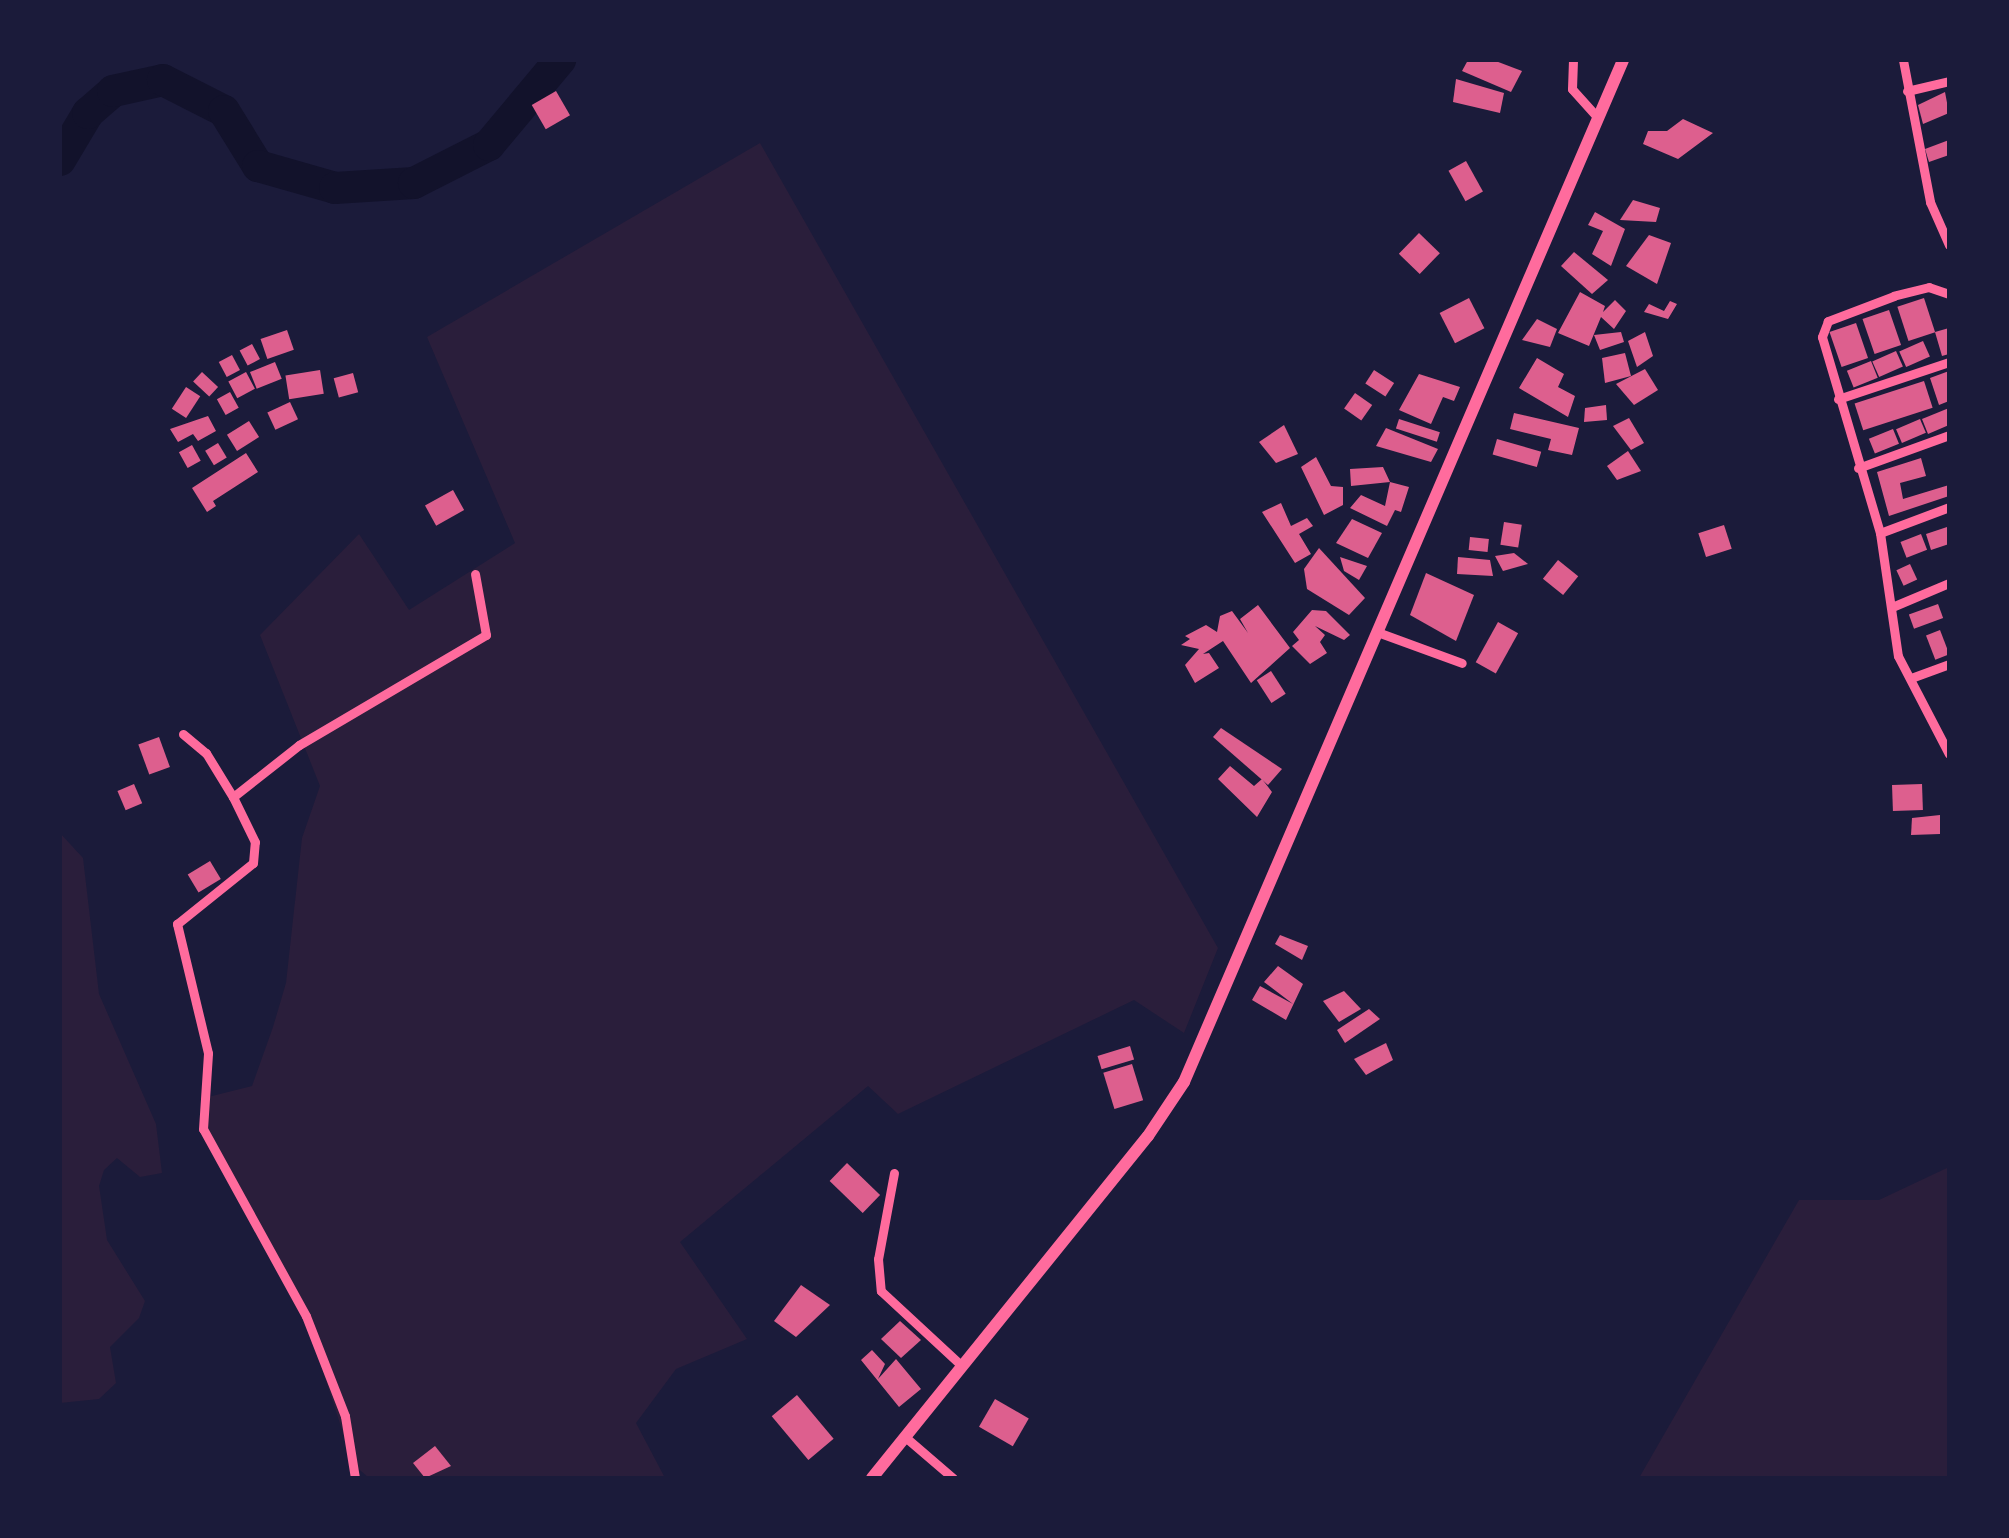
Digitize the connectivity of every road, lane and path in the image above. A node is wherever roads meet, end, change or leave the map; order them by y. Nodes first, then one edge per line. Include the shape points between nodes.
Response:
1 (1573, 60) edge
2 (1623, 60) edge
3 (1903, 60) edge
4 (1949, 82) edge
5 (1907, 91) junction
6 (1598, 118) junction
7 (1949, 245) edge
8 (1949, 294) edge
9 (1949, 362) edge
10 (1838, 399) junction
11 (1949, 435) edge
12 (1858, 468) junction
13 (1949, 507) edge
14 (1880, 534) junction
15 (475, 574) dead end
16 (1949, 583) edge
17 (1892, 607) junction
18 (1380, 633) junction
19 (1462, 663) dead end
20 (1949, 664) edge
21 (1911, 678) junction
22 (183, 734) dead end
23 (1949, 754) edge
24 (233, 797) junction
25 (894, 1174) dead end
26 (962, 1366) junction
27 (904, 1436) junction
28 (355, 1478) edge
29 (872, 1478) edge
30 (953, 1478) edge

1 - 6 street via 1572,88
2 - 6 main road
3 - 5 street
4 - 5 street
5 - 7 street via 1930,202
6 - 18 main road
8 - 10 street via 1920,287 1828,322 1822,336
9 - 10 street
10 - 12 street
11 - 12 street
12 - 14 street
13 - 14 street
14 - 17 street
15 - 24 street via 486,635 299,744
16 - 17 street
17 - 21 street via 1898,656
18 - 19 street
18 - 26 main road via 1184,1082
20 - 21 street
21 - 23 street
22 - 24 street via 206,753
24 - 28 street via 255,842 253,863 176,924 208,1053 200,1115 246,1215 279,1259 306,1316 345,1416
25 - 26 street via 878,1280 889,1301
26 - 27 main road
27 - 29 main road
27 - 30 street

